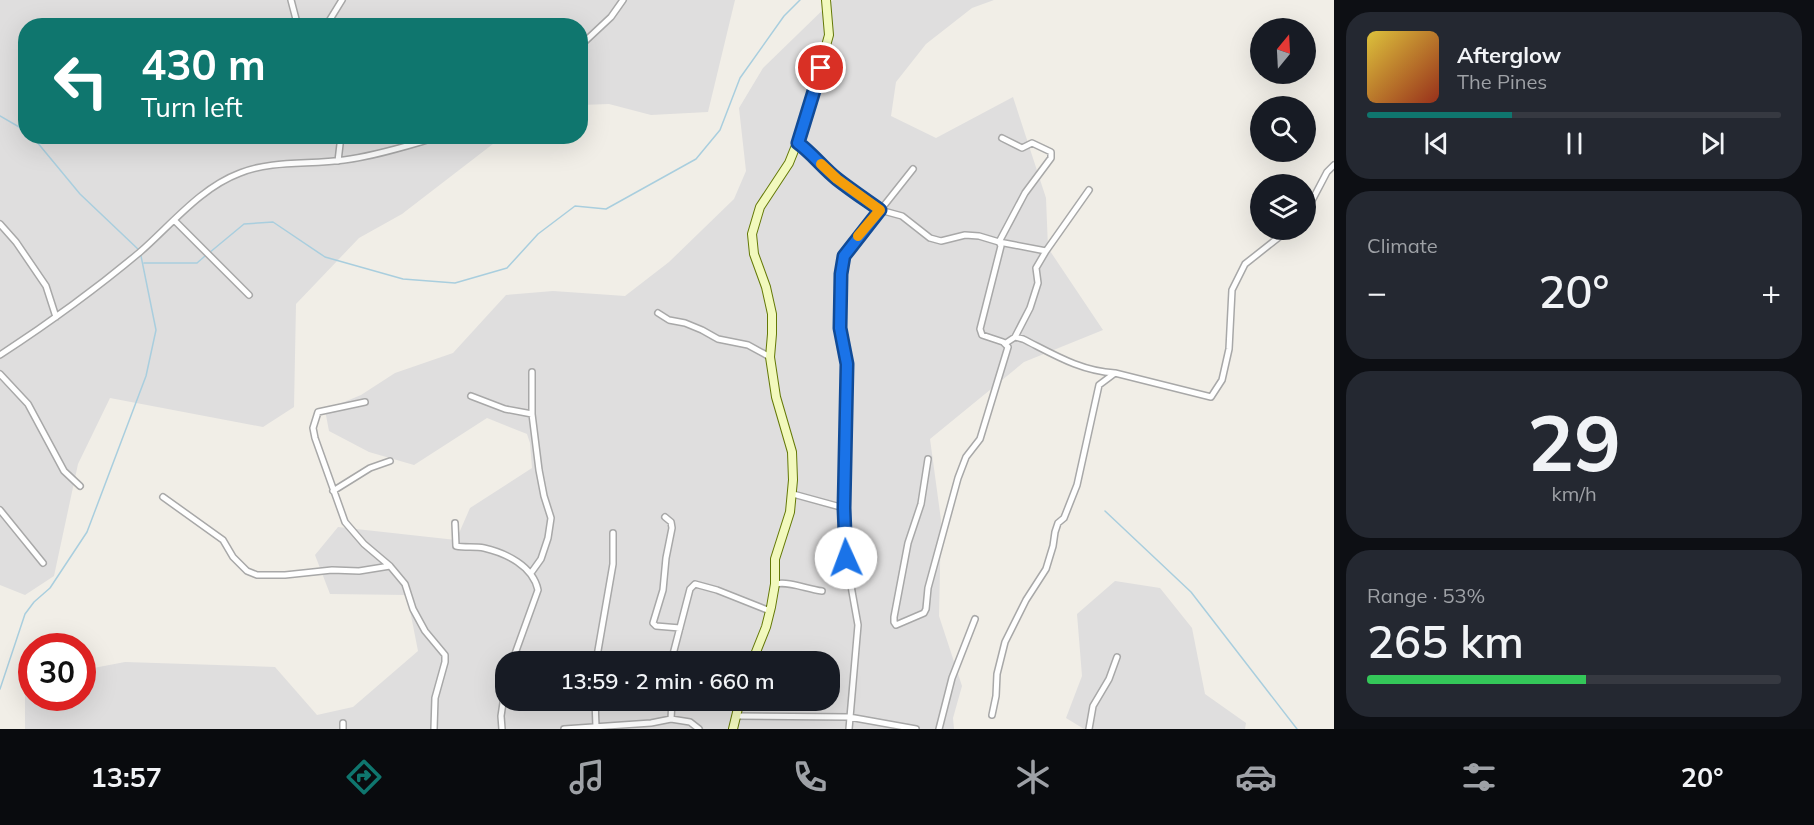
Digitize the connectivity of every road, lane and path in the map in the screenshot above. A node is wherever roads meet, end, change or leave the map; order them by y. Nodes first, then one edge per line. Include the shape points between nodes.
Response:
1 (291, 0) edge
2 (342, 0) edge
3 (623, 0) edge
4 (826, 0) edge
5 (296, 18) edge
6 (330, 18) edge
7 (588, 39) edge
8 (1002, 138) dead end
9 (798, 143) junction
10 (340, 144) edge
11 (415, 144) edge
12 (338, 161) junction
13 (1334, 165) edge
14 (913, 169) dead end
15 (1089, 190) dead end
16 (1316, 193) edge
17 (880, 210) junction
18 (174, 220) junction
19 (0, 224) edge
20 (1275, 240) edge
21 (999, 242) junction
22 (1046, 251) junction
23 (249, 295) dead end
24 (658, 313) dead end
25 (56, 317) junction
26 (1015, 337) junction
27 (1006, 344) junction
28 (0, 355) edge
29 (770, 357) junction
30 (532, 372) dead end
31 (1115, 373) junction
32 (0, 374) edge
33 (471, 396) dead end
34 (365, 402) dead end
35 (532, 414) junction
36 (928, 459) dead end
37 (390, 461) dead end
38 (80, 486) dead end
39 (333, 491) junction
40 (793, 494) junction
41 (163, 497) dead end
42 (844, 508) junction
43 (0, 510) edge
44 (665, 517) dead end
45 (455, 523) dead end
46 (613, 534) dead end
47 (44, 563) dead end
48 (390, 566) junction
49 (531, 573) junction
50 (775, 584) junction
51 (822, 591) dead end
52 (770, 611) junction
53 (975, 619) dead end
54 (680, 628) junction
55 (516, 651) edge
56 (598, 651) edge
57 (674, 651) edge
58 (756, 651) edge
59 (1117, 657) dead end
60 (502, 711) edge
61 (595, 711) edge
62 (671, 711) edge
63 (738, 711) edge
64 (992, 715) dead end
65 (737, 716) junction
66 (849, 717) junction
67 (671, 719) junction
68 (651, 726) edge
69 (596, 727) junction
70 (615, 727) edge
71 (903, 728) edge
72 (434, 729) edge
73 (502, 729) edge
74 (564, 729) edge
75 (699, 729) edge
76 (734, 729) edge
77 (849, 729) edge
78 (916, 729) edge
79 (939, 729) edge
80 (1089, 729) edge

1 - 5 street
2 - 6 street
3 - 7 street
4 - 9 street via 828,43
8 - 21 street via 1022,148 1032,143 1051,152 1051,158 1024,193
9 - 17 street via 837,179
9 - 29 street via 760,207 752,234 772,314
10 - 12 street
11 - 12 street
12 - 18 street via 267,166 239,173 216,185
13 - 16 street
14 - 17 street
15 - 22 street
17 - 21 street via 902,216 930,238 941,241 965,235
17 - 42 street via 844,256 841,274 840,328 847,364
18 - 23 street
18 - 25 street
19 - 25 street via 46,286
20 - 31 street via 1245,264 1232,290 1229,349 1222,380 1211,398
21 - 22 street
21 - 27 street via 1002,246 980,329 982,335
22 - 26 street via 1036,268 1038,283 1030,308
24 - 29 street via 718,339 748,345
25 - 28 street
26 - 27 street
26 - 31 street via 1073,364
27 - 36 street via 986,423 958,478 928,588 926,609 896,625 902,573 921,504
29 - 40 street via 776,397 792,452
30 - 35 street
31 - 64 street via 1099,385 1077,485 1064,518 1058,523 1046,569 1005,642
32 - 38 street via 28,404 64,471
33 - 35 street
34 - 39 street via 322,410 316,415 315,438
35 - 49 street via 539,470 551,518 541,559
37 - 39 street via 370,468
39 - 48 street via 345,522
40 - 42 street
40 - 50 street via 775,559
41 - 48 street via 223,540 233,557 256,575
42 - 66 street via 846,558 858,626
43 - 47 street
44 - 54 street via 672,528 663,590 653,623
45 - 49 street via 456,546 482,548 512,557
46 - 56 street via 613,564
48 - 72 street via 405,584 425,631 445,655 435,698
49 - 55 street via 538,590
50 - 51 street via 785,582
50 - 52 street
52 - 54 street via 695,584 690,589
52 - 58 street
53 - 79 street via 952,678
54 - 57 street
59 - 80 street via 1094,706
60 - 73 street
61 - 69 street
62 - 67 street
63 - 65 street
65 - 66 street
65 - 76 street
66 - 71 street
66 - 77 street
67 - 68 street
67 - 75 street via 690,722
68 - 70 street
69 - 70 street
69 - 74 street
71 - 78 street

